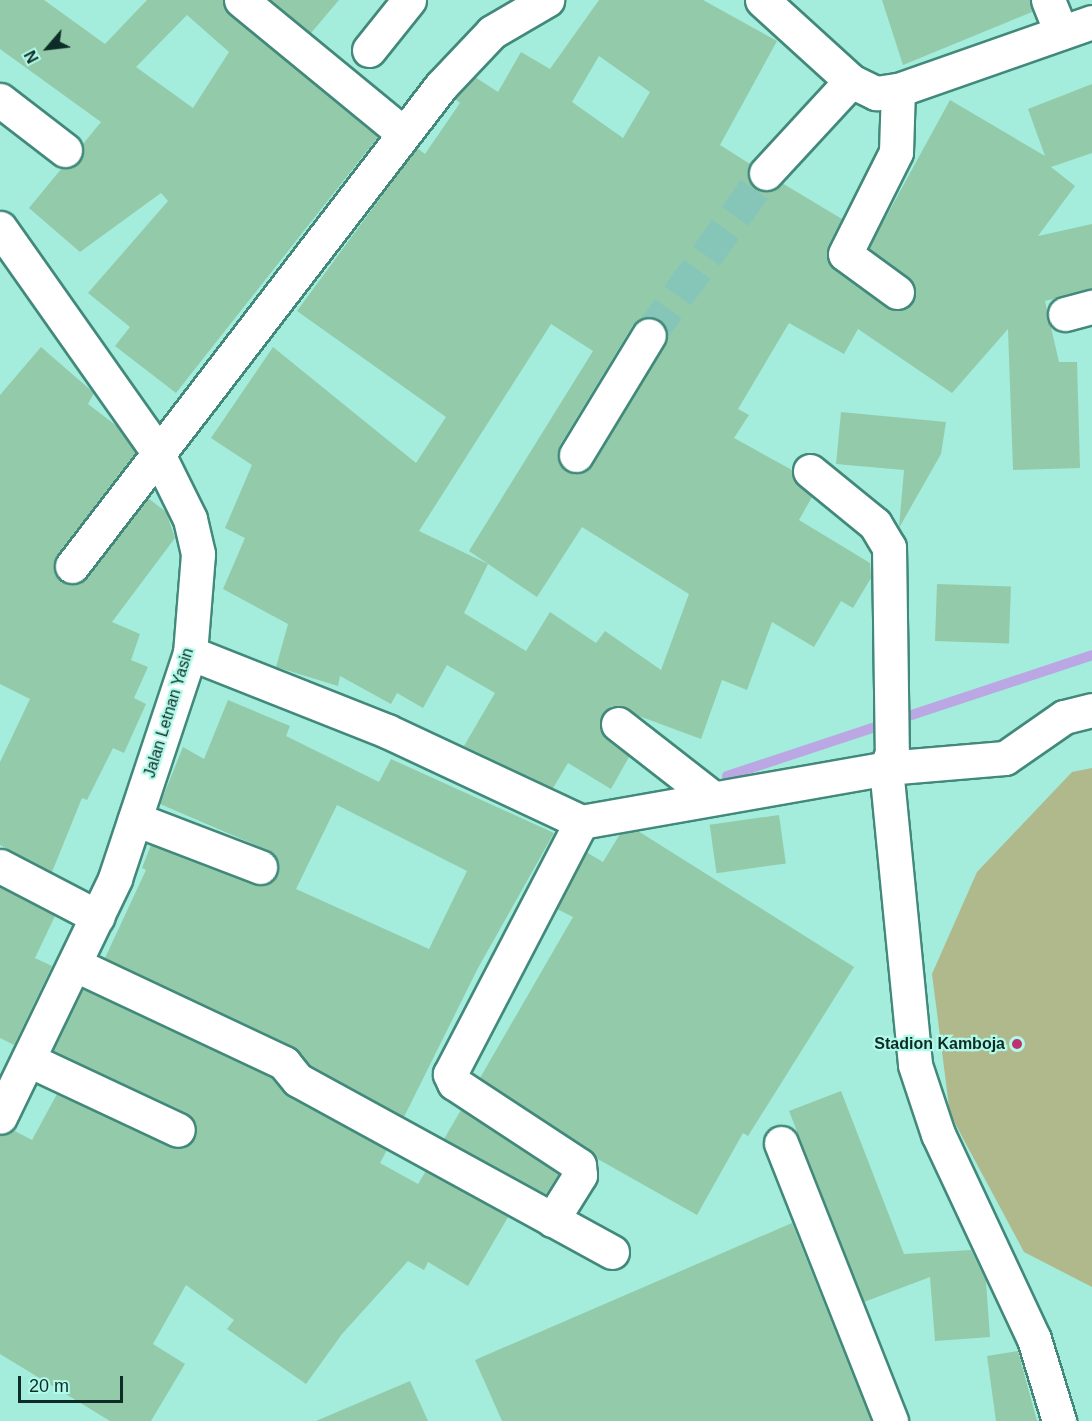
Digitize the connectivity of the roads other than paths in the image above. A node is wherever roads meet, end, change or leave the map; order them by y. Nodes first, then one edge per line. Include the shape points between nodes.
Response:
1 (241, 0) edge
2 (409, 0) edge
3 (547, 0) edge
4 (762, 0) edge
5 (1048, 0) edge
6 (1092, 22) edge
7 (1061, 33) junction
8 (369, 50) dead end
9 (851, 81) junction
10 (898, 90) junction
11 (0, 100) edge
12 (403, 133) junction
13 (65, 150) dead end
14 (766, 173) tunnel mouth
15 (0, 228) edge
16 (897, 292) dead end
17 (650, 335) tunnel mouth
18 (159, 455) junction
19 (576, 455) dead end
20 (810, 471) dead end
21 (72, 566) dead end
22 (190, 653) junction
23 (1092, 710) edge
24 (618, 724) dead end
25 (889, 760) junction
26 (713, 798) junction
27 (135, 819) junction
28 (581, 822) junction
29 (0, 866) edge
30 (260, 867) dead end
31 (98, 917) junction
32 (76, 964) junction
33 (31, 1061) junction
34 (0, 1117) edge
35 (178, 1130) dead end
36 (781, 1143) dead end
37 (552, 1220) junction
38 (612, 1252) dead end
39 (891, 1421) edge
40 (1059, 1421) edge

1 - 12 street
2 - 8 street
3 - 12 street via 492,32
4 - 9 street
5 - 7 street
6 - 7 street
7 - 10 street
9 - 10 street via 876,93
9 - 14 street
10 - 16 street via 896,152 845,254
11 - 13 street
12 - 18 street
15 - 18 street, Jalan Letnan Yasin
17 - 19 street
18 - 21 street
18 - 22 street, Jalan Letnan Yasin via 190,519 198,554
20 - 25 street via 875,524 889,547
22 - 27 street, Jalan Letnan Yasin
22 - 28 street via 387,731
23 - 25 street via 1064,717 1005,758
24 - 26 street
25 - 26 street
25 - 40 street via 915,1065 938,1134 1034,1339
26 - 28 street
27 - 30 street
27 - 31 street, Jalan Letnan Yasin
28 - 37 street via 450,1074 454,1083 579,1165 580,1175
29 - 31 street
31 - 32 street, Jalan Letnan Yasin
32 - 33 street, Jalan Letnan Yasin
32 - 37 street via 284,1063 298,1080
33 - 34 street, Jalan Letnan Yasin
33 - 35 street
36 - 39 street
37 - 38 street

